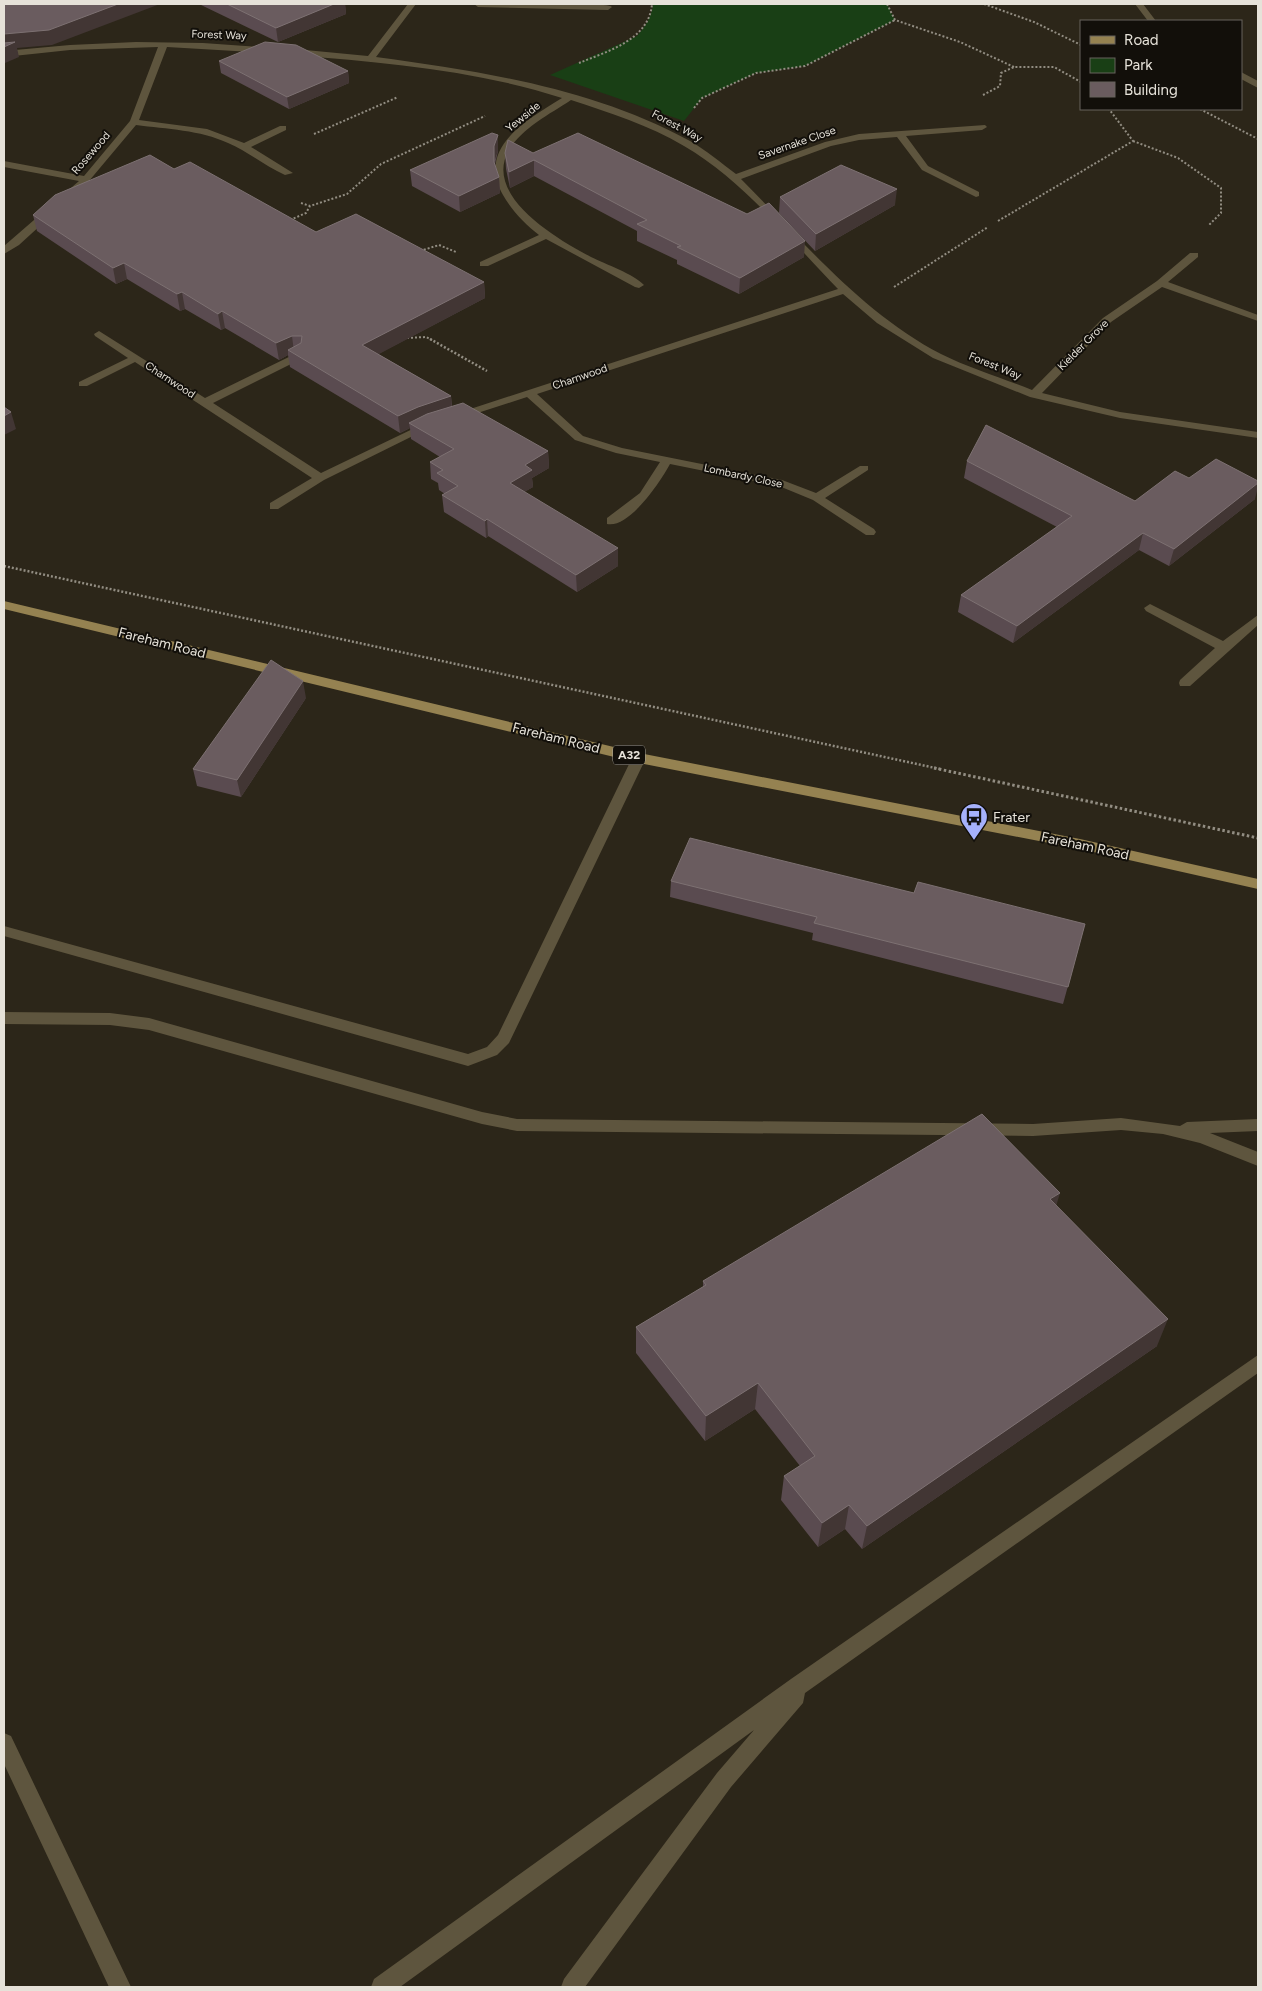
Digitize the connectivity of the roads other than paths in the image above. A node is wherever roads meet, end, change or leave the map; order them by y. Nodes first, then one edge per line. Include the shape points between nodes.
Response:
1 (412, 4) edge
2 (478, 4) edge
3 (1139, 4) edge
4 (608, 7) dead end
5 (1151, 20) edge
6 (163, 46) junction
7 (4, 54) edge
8 (370, 58) junction
9 (1242, 77) edge
10 (1258, 85) edge
11 (570, 96) junction
12 (134, 122) junction
13 (982, 127) dead end
14 (283, 128) dead end
15 (898, 134) junction
16 (242, 148) junction
17 (4, 164) edge
18 (288, 173) road end
19 (735, 178) junction
20 (86, 179) junction
21 (976, 194) dead end
22 (547, 236) junction
23 (4, 251) edge
24 (1194, 255) road end
25 (484, 264) road end
26 (1161, 283) junction
27 (639, 285) dead end
28 (845, 290) junction
29 (1258, 318) edge
30 (99, 334) dead end
31 (299, 356) edge
32 (136, 358) junction
33 (83, 384) dead end
34 (530, 394) junction
35 (1034, 395) junction
36 (205, 402) junction
37 (1258, 435) edge
38 (667, 460) junction
39 (864, 468) dead end
40 (320, 478) junction
41 (817, 498) junction
42 (274, 506) dead end
43 (611, 521) dead end
44 (870, 532) dead end
45 (4, 605) edge
46 (1150, 608) dead end
47 (1258, 619) edge
48 (1224, 646) junction
49 (1185, 683) dead end
50 (639, 758) junction
51 (1258, 884) edge
52 (4, 931) edge
53 (4, 1018) edge
54 (1258, 1125) edge
55 (1163, 1128) junction
56 (1258, 1159) edge
57 (1258, 1363) edge
58 (813, 1676) junction
59 (4, 1743) edge
60 (120, 1987) edge
61 (382, 1987) edge
62 (572, 1987) edge

1 - 8 street
2 - 4 street
3 - 5 street
6 - 7 street, Forest Way via 42,49
6 - 8 street, Forest Way
6 - 12 street, Rosewood
8 - 11 street, Forest Way via 529,84
9 - 10 street
11 - 19 street, Forest Way via 634,117 688,144
11 - 22 street, Yewside via 523,130 504,151 498,167 505,193
12 - 16 street via 197,130 230,140
12 - 20 street, Rosewood
13 - 15 street, Savernake Close
14 - 16 street
15 - 19 street, Savernake Close via 859,137 828,144
15 - 21 street via 925,168
16 - 18 street
17 - 20 street
19 - 28 street, Forest Way
20 - 23 street, Rosewood
22 - 25 street
22 - 27 street, Yewside
24 - 26 street, Kielder Grove
26 - 29 street
26 - 35 street, Kielder Grove via 1106,320
28 - 34 street, Charnwood
28 - 35 street, Forest Way via 881,321 937,356
30 - 32 street, Charnwood
31 - 36 street, Charnwood
32 - 33 street, Charnwood
32 - 36 street, Charnwood
34 - 38 street, Lombardy Close via 579,438 620,451
34 - 40 street, Charnwood via 424,427
35 - 37 street, Forest Way via 1120,415
36 - 40 street, Charnwood
38 - 41 street, Lombardy Close via 782,483
38 - 43 street via 649,491
39 - 41 street
40 - 42 street, Charnwood
41 - 44 street, Lombardy Close
45 - 50 main road, Fareham Road / A32
46 - 48 street
47 - 48 street
48 - 49 street
50 - 51 main road, Fareham Road / A32 via 1070,842
50 - 52 street via 504,1039 492,1051 468,1060
53 - 55 street via 110,1019 149,1024 482,1118 517,1124 1033,1130 1121,1124
54 - 55 street
55 - 56 street via 1202,1137
57 - 58 street
58 - 61 street
58 - 62 street via 724,1780
59 - 60 street

